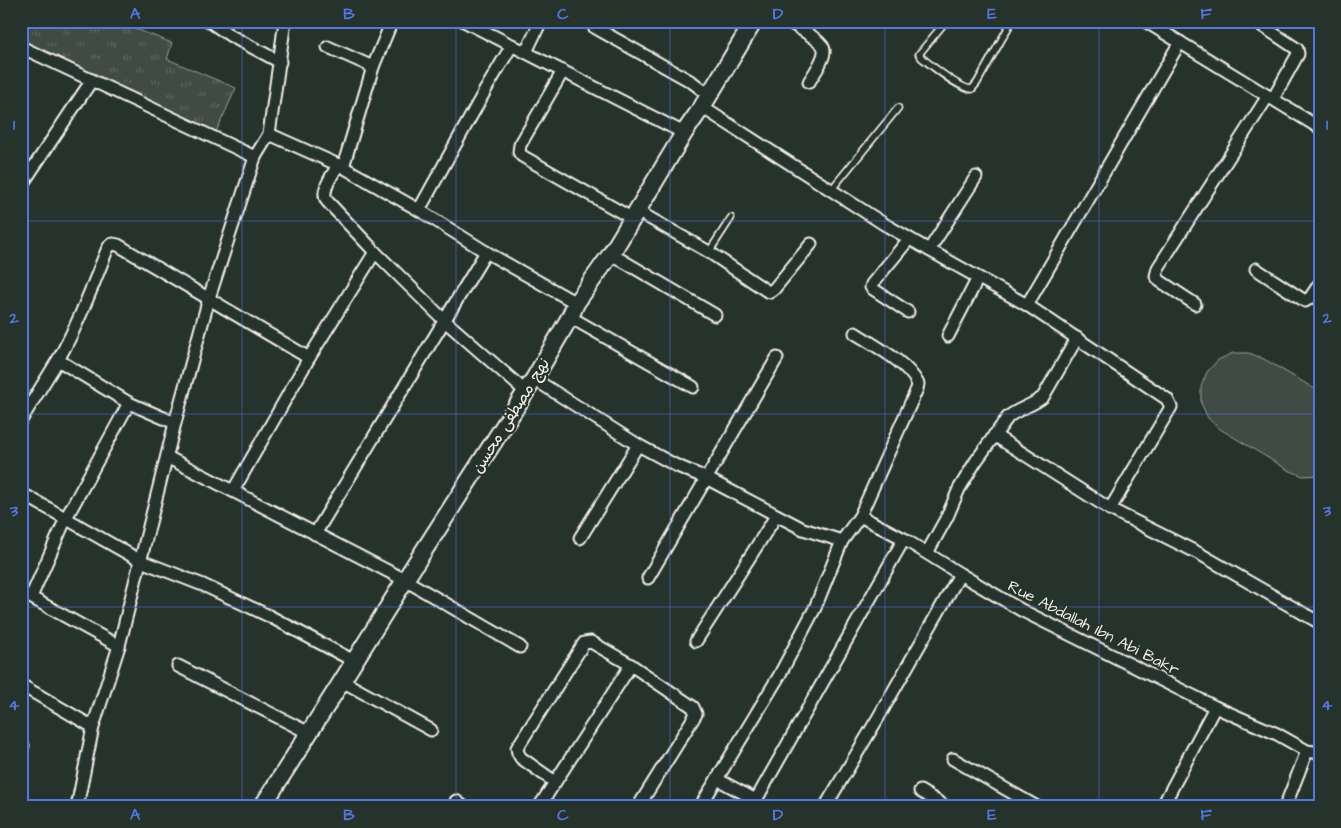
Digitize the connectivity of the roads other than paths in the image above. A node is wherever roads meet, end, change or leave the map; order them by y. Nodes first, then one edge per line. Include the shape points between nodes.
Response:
1 (209, 21) edge
2 (285, 21) edge
3 (392, 21) edge
4 (464, 21) edge
5 (491, 21) edge
6 (541, 21) edge
7 (754, 21) edge
8 (788, 21) edge
9 (946, 21) edge
10 (1012, 21) edge
11 (1145, 21) edge
12 (1255, 21) edge
13 (594, 27) dead end
14 (487, 33) junction
15 (1180, 42) junction
16 (512, 45) junction
17 (21, 47) edge
18 (328, 47) dead end
19 (526, 52) junction
20 (280, 62) junction
21 (373, 67) junction
22 (563, 71) junction
23 (92, 80) junction
24 (809, 82) dead end
25 (1270, 98) junction
26 (705, 101) junction
27 (898, 108) dead end
28 (1320, 128) edge
29 (684, 133) junction
30 (269, 134) junction
31 (255, 157) junction
32 (340, 166) junction
33 (976, 177) dead end
34 (21, 186) edge
35 (831, 190) junction
36 (419, 210) junction
37 (635, 215) junction
38 (731, 218) dead end
39 (909, 239) junction
40 (811, 244) dead end
41 (929, 250) junction
42 (375, 252) junction
43 (486, 252) junction
44 (709, 252) junction
45 (611, 254) junction
46 (1256, 269) dead end
47 (978, 278) junction
48 (1320, 283) edge
49 (209, 298) junction
50 (1195, 304) dead end
51 (1027, 305) junction
52 (573, 310) junction
53 (908, 312) dead end
54 (714, 315) dead end
55 (445, 321) junction
56 (855, 333) dead end
57 (948, 336) dead end
58 (1077, 338) junction
59 (309, 358) junction
60 (777, 358) dead end
61 (58, 360) junction
62 (529, 385) junction
63 (692, 387) dead end
64 (129, 403) junction
65 (21, 420) edge
66 (175, 423) junction
67 (994, 435) junction
68 (638, 446) junction
69 (167, 457) junction
70 (706, 478) junction
71 (233, 491) junction
72 (21, 492) edge
73 (1110, 509) junction
74 (776, 516) junction
75 (860, 516) junction
76 (66, 518) junction
77 (315, 534) junction
78 (580, 538) dead end
79 (904, 539) junction
80 (842, 541) junction
81 (927, 553) junction
82 (141, 561) junction
83 (960, 574) junction
84 (648, 578) dead end
85 (405, 580) junction
86 (24, 595) edge
87 (1320, 623) edge
88 (696, 641) dead end
89 (119, 646) junction
90 (520, 647) dead end
91 (354, 661) junction
92 (631, 664) junction
93 (178, 666) dead end
94 (342, 681) junction
95 (21, 685) edge
96 (1215, 707) junction
97 (93, 727) junction
98 (430, 730) dead end
99 (309, 733) junction
100 (1307, 750) junction
101 (1320, 753) edge
102 (953, 759) dead end
103 (716, 779) junction
104 (555, 782) junction
105 (920, 790) dead end
106 (754, 803) edge
107 (77, 807) edge
108 (262, 807) edge
109 (539, 807) edge
110 (638, 807) edge
111 (700, 807) edge
112 (825, 807) edge
113 (946, 807) edge
114 (1037, 807) edge
115 (1162, 807) edge
116 (1285, 807) edge

1 - 20 street
2 - 20 street
3 - 21 street
4 - 14 street
5 - 14 street
6 - 19 street
7 - 26 main road, نهج مصطفى محسن
8 - 24 street via 822,44 823,58
9 - 10 lane via 919,54 951,80 968,89 977,83
11 - 15 street
12 - 25 street via 1297,49 1298,54
13 - 26 street via 692,82
14 - 16 street
15 - 25 street
15 - 51 street
16 - 19 street
16 - 36 street
17 - 23 street
18 - 21 street
19 - 22 street
20 - 30 street
21 - 32 street
22 - 29 street
22 - 37 street via 519,152
23 - 31 street
23 - 34 street
25 - 28 street
25 - 50 street via 1158,268 1156,276 1160,281
26 - 29 main road, نهج مصطفى محسن
26 - 35 street
27 - 35 lane
29 - 37 main road, نهج مصطفى محسن
30 - 31 street
30 - 32 street
31 - 49 street
32 - 36 street
32 - 42 street via 324,197
33 - 41 street
35 - 39 street
36 - 43 street
37 - 44 street
37 - 45 main road, نهج مصطفى محسن
38 - 44 lane
39 - 41 street
39 - 53 street via 871,287
40 - 44 street via 770,292
41 - 47 street
42 - 55 street
42 - 59 street
43 - 52 street
43 - 55 street
45 - 52 main road, نهج مصطفى محسن
45 - 54 street
46 - 48 street via 1306,301
47 - 51 street
47 - 57 street
49 - 59 street
49 - 61 street via 118,245 110,245 82,313
49 - 66 street
51 - 58 street
52 - 62 main road, نهج مصطفى محسن
52 - 63 street
55 - 62 street
55 - 77 street
56 - 75 street via 894,359 912,374 918,384
58 - 67 street via 1042,397 1008,416
58 - 73 street via 1167,399 1171,407
59 - 71 street
60 - 70 street
61 - 64 street
61 - 65 street
62 - 68 street
62 - 85 main road, نهج مصطفى محسن
64 - 66 street
64 - 76 street
66 - 69 street
67 - 73 street
67 - 81 street via 976,460
68 - 70 street
68 - 78 street
69 - 71 street
69 - 82 street
70 - 74 street
70 - 84 street
71 - 77 street
72 - 76 street
73 - 87 street via 1200,554
74 - 80 street via 803,529
74 - 88 street
75 - 79 street, Rue Abdallah Ibn Abi Bakr
75 - 80 street
76 - 82 street
76 - 86 street
77 - 85 street
79 - 81 street, Rue Abdallah Ibn Abi Bakr
79 - 106 street
80 - 103 street via 815,608 779,676
81 - 83 street, Rue Abdallah Ibn Abi Bakr
82 - 89 street
82 - 91 street via 270,616
83 - 96 street, Rue Abdallah Ibn Abi Bakr via 1021,610
83 - 112 street
85 - 90 street
85 - 91 main road, نهج مصطفى محسن
86 - 89 street
89 - 97 street
91 - 94 main road, نهج مصطفى محسن
92 - 104 street
92 - 104 street via 591,642 584,643 517,748 521,758
92 - 110 street via 693,707 696,714
93 - 99 street
94 - 98 street
94 - 99 main road, نهج مصطفى محسن
95 - 97 street
96 - 100 street, Rue Abdallah Ibn Abi Bakr
96 - 115 street
97 - 107 street
99 - 108 main road, نهج مصطفى محسن
100 - 101 street, Rue Abdallah Ibn Abi Bakr
100 - 116 street
102 - 114 street
103 - 106 street
103 - 111 street
104 - 109 street
105 - 113 street

